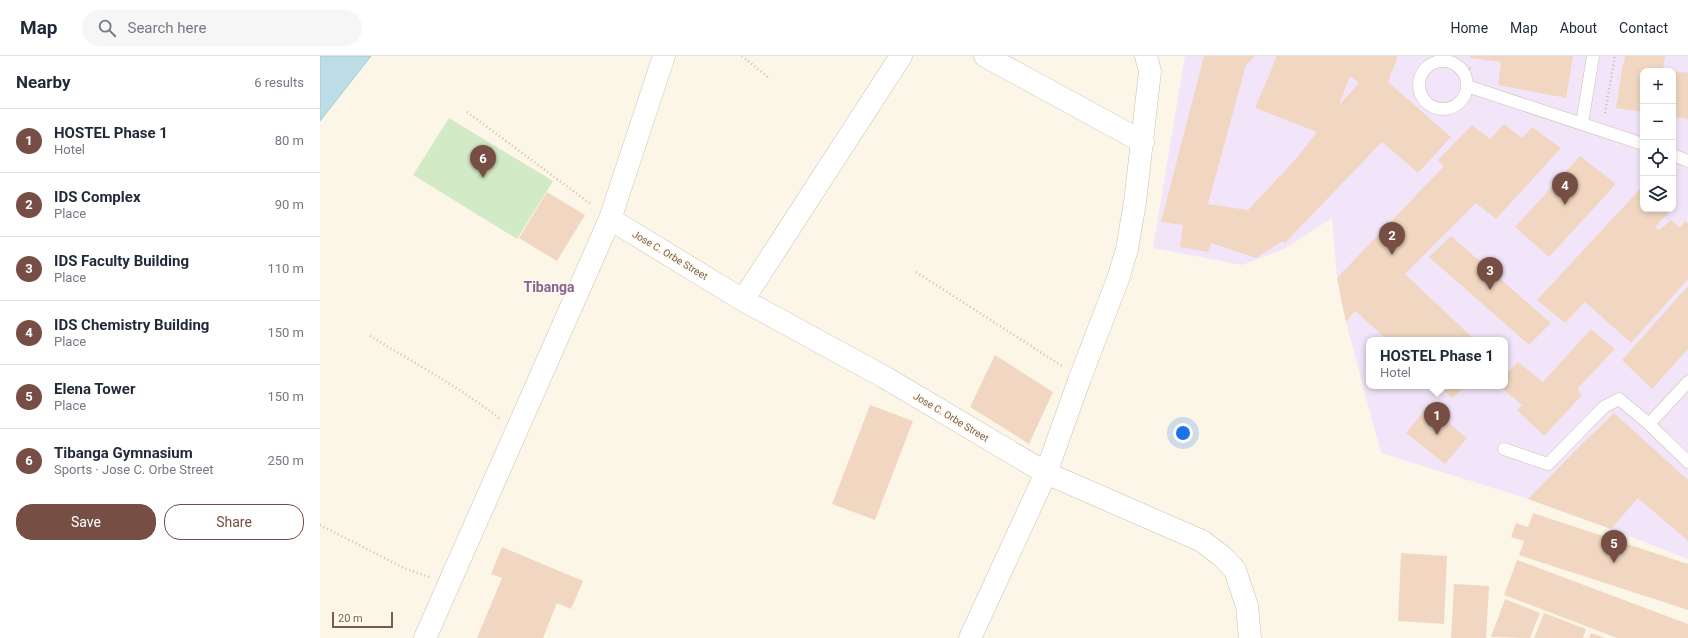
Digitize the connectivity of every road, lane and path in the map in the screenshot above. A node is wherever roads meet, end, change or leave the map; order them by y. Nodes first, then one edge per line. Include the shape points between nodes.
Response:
1 (664, 56) edge
2 (742, 56) edge
3 (901, 56) edge
4 (985, 56) edge
5 (1146, 56) edge
6 (1449, 56) edge
7 (1593, 56) edge
8 (1615, 56) edge
9 (1473, 70) dead end
10 (770, 79) dead end
11 (1467, 86) junction
12 (467, 112) dead end
13 (1605, 112) dead end
14 (1582, 124) junction
15 (1142, 142) junction
16 (1640, 143) edge
17 (1676, 156) edge
18 (1688, 161) edge
19 (610, 219) junction
20 (916, 272) dead end
21 (743, 300) junction
22 (370, 336) dead end
23 (1080, 378) junction
24 (1688, 382) edge
25 (1649, 424) junction
26 (516, 432) junction
27 (1504, 449) dead end
28 (1688, 462) edge
29 (1046, 473) junction
30 (320, 525) edge
31 (450, 585) junction
32 (425, 638) edge
33 (970, 638) edge
34 (1250, 638) edge

1 - 19 street
2 - 10 path
3 - 21 street
4 - 15 street
5 - 15 street via 1150,71
6 - 9 path
7 - 14 lane
8 - 13 path
11 - 11 lane via 1463,71 1457,65 1441,60 1426,67 1419,81 1421,96 1433,106 1440,108 1455,105 1466,93
11 - 14 lane
12 - 19 path
14 - 16 lane
15 - 23 street via 1127,249
17 - 18 lane
19 - 21 street, Jose C. Orbe Street
19 - 26 street
20 - 23 path
21 - 29 street, Jose C. Orbe Street via 886,378
22 - 26 path via 481,404
23 - 29 street
24 - 25 lane
25 - 27 lane via 1619,399 1604,407 1548,464
25 - 28 lane
26 - 31 street
29 - 33 street
29 - 34 street, Jose C. Orbe Street via 1202,541 1223,557 1235,570 1246,606
30 - 31 path via 404,568
31 - 32 street

